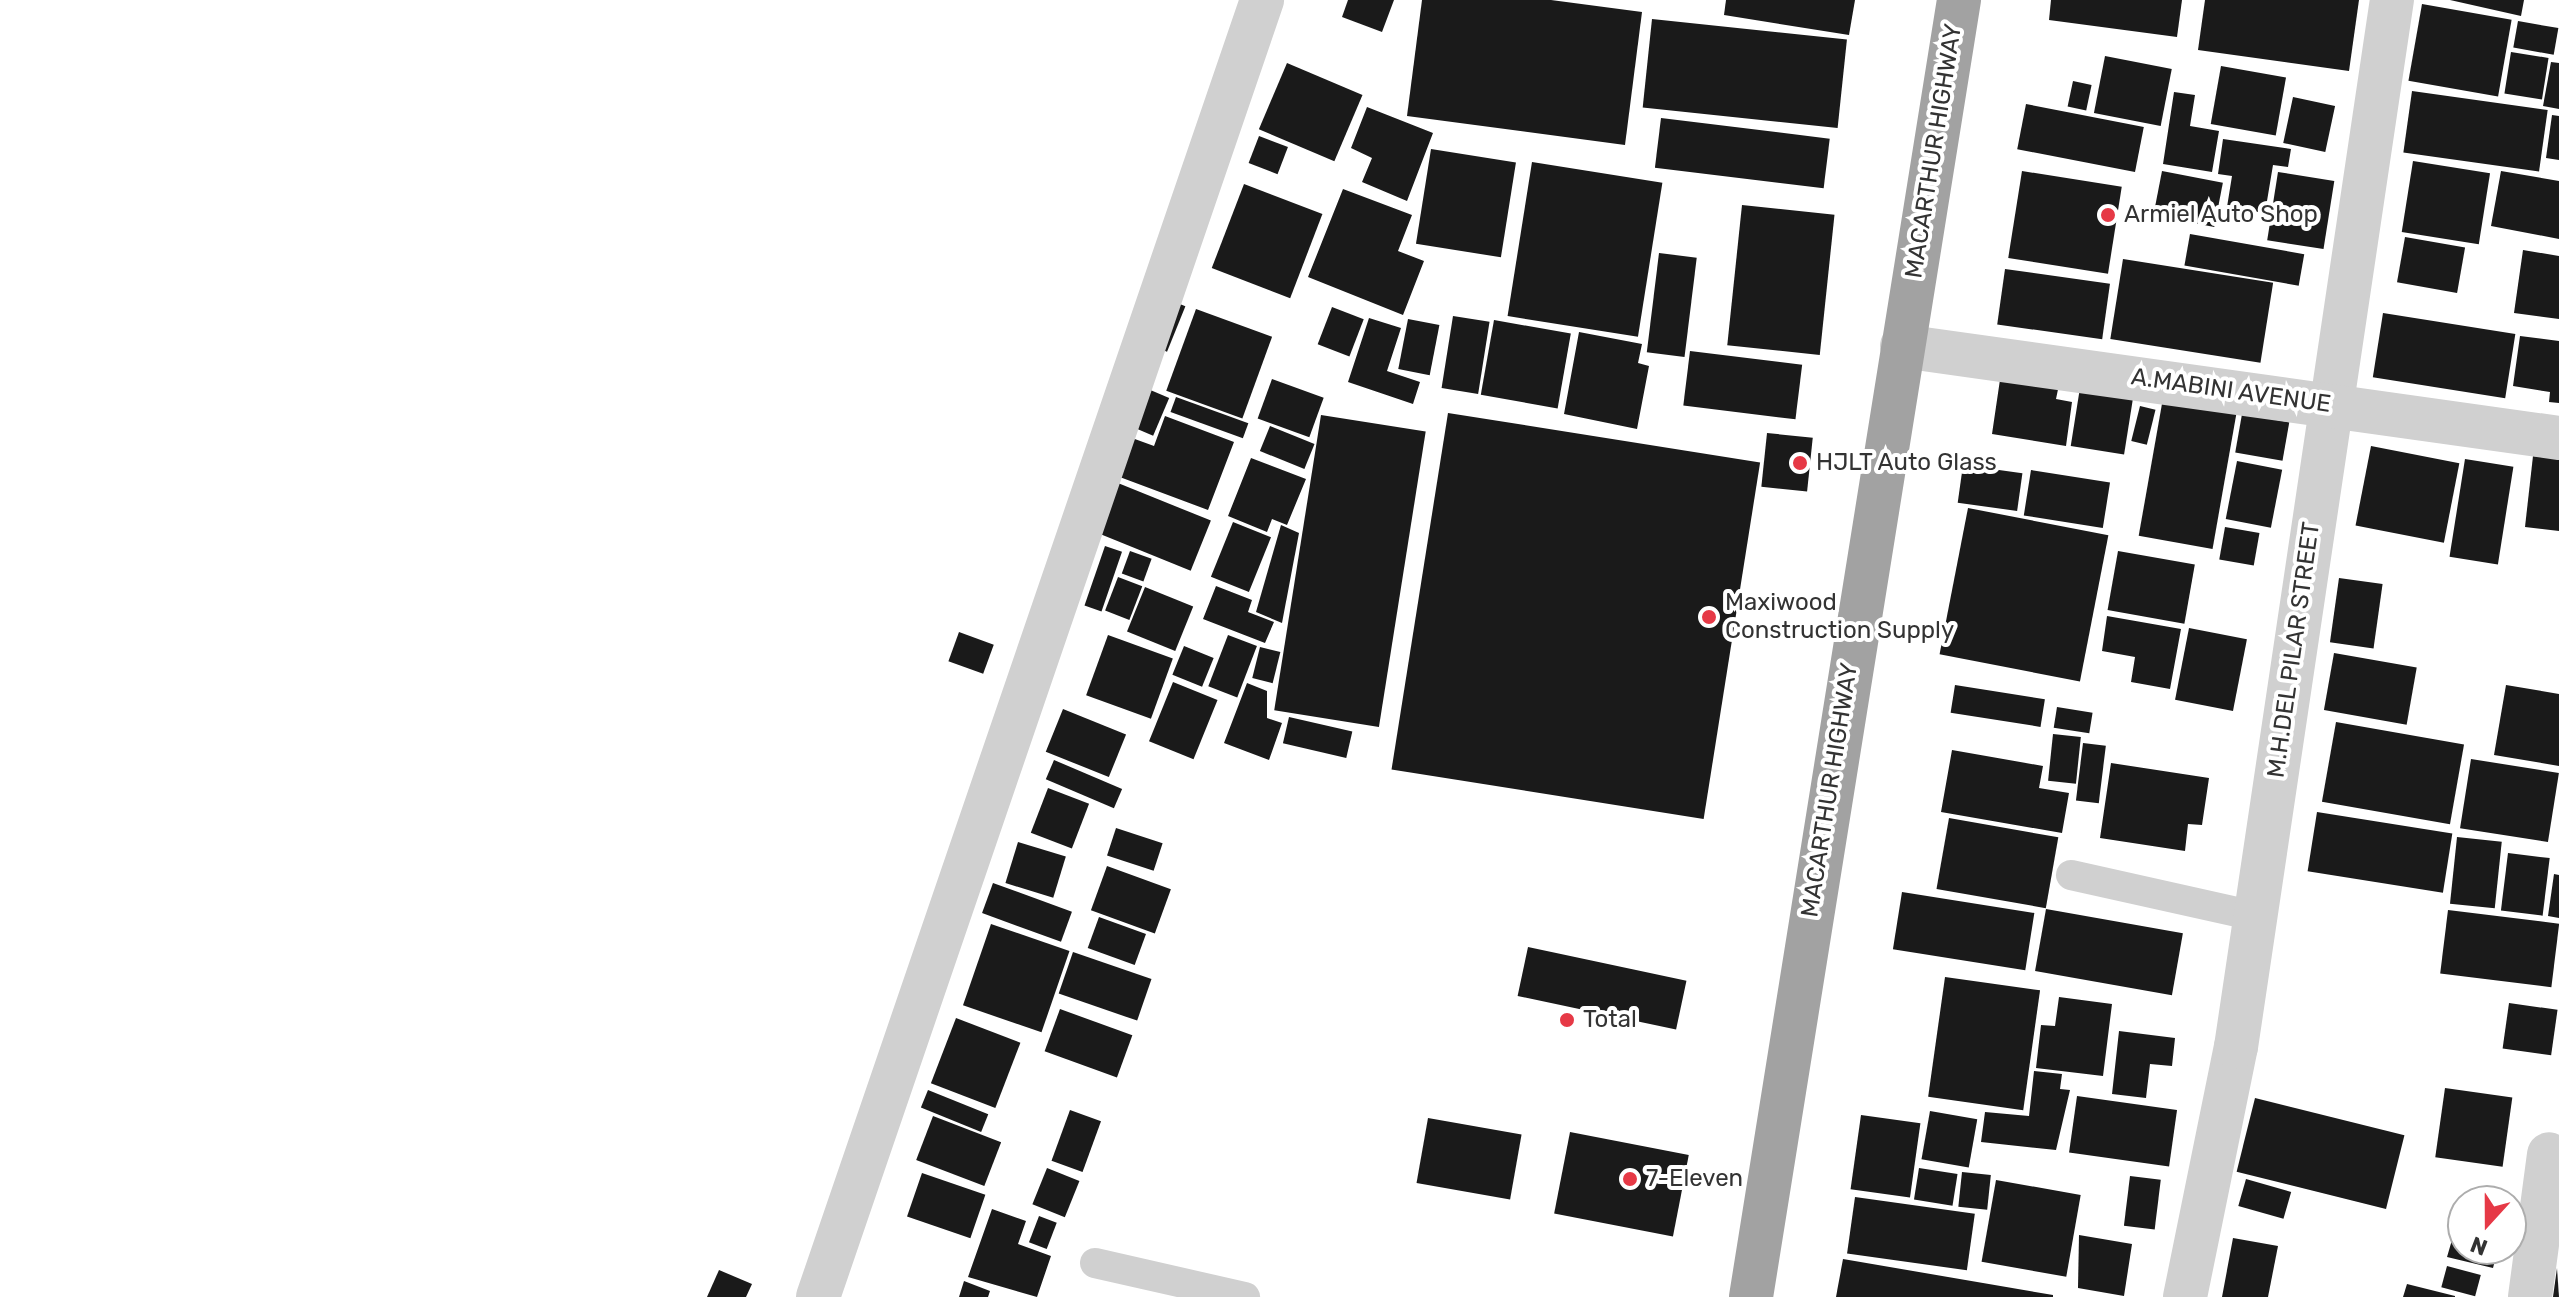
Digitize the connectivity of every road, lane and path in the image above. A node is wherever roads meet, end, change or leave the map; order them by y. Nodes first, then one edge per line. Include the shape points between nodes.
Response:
1 (1262, 0) edge
2 (1959, 0) edge
3 (2392, 0) edge
4 (1902, 346) junction
5 (2331, 405) junction
6 (2559, 438) edge
7 (2071, 875) dead end
8 (2255, 916) junction
9 (2549, 1154) dead end
10 (1095, 1263) dead end
11 (818, 1297) edge
12 (1245, 1297) edge
13 (1751, 1297) edge
14 (2185, 1297) edge
15 (2530, 1297) edge

1 - 11 street
2 - 4 highway, MACARTHUR HIGHWAY
3 - 5 street, M.H.DEL PILAR STREET
4 - 5 street, A.MABINI AVENUE
4 - 13 highway, MACARTHUR HIGHWAY
5 - 6 street, A.MABINI AVENUE
5 - 8 street, M.H.DEL PILAR STREET
7 - 8 lane
8 - 14 street, M.H.DEL PILAR STREET
9 - 15 street
10 - 12 lane

